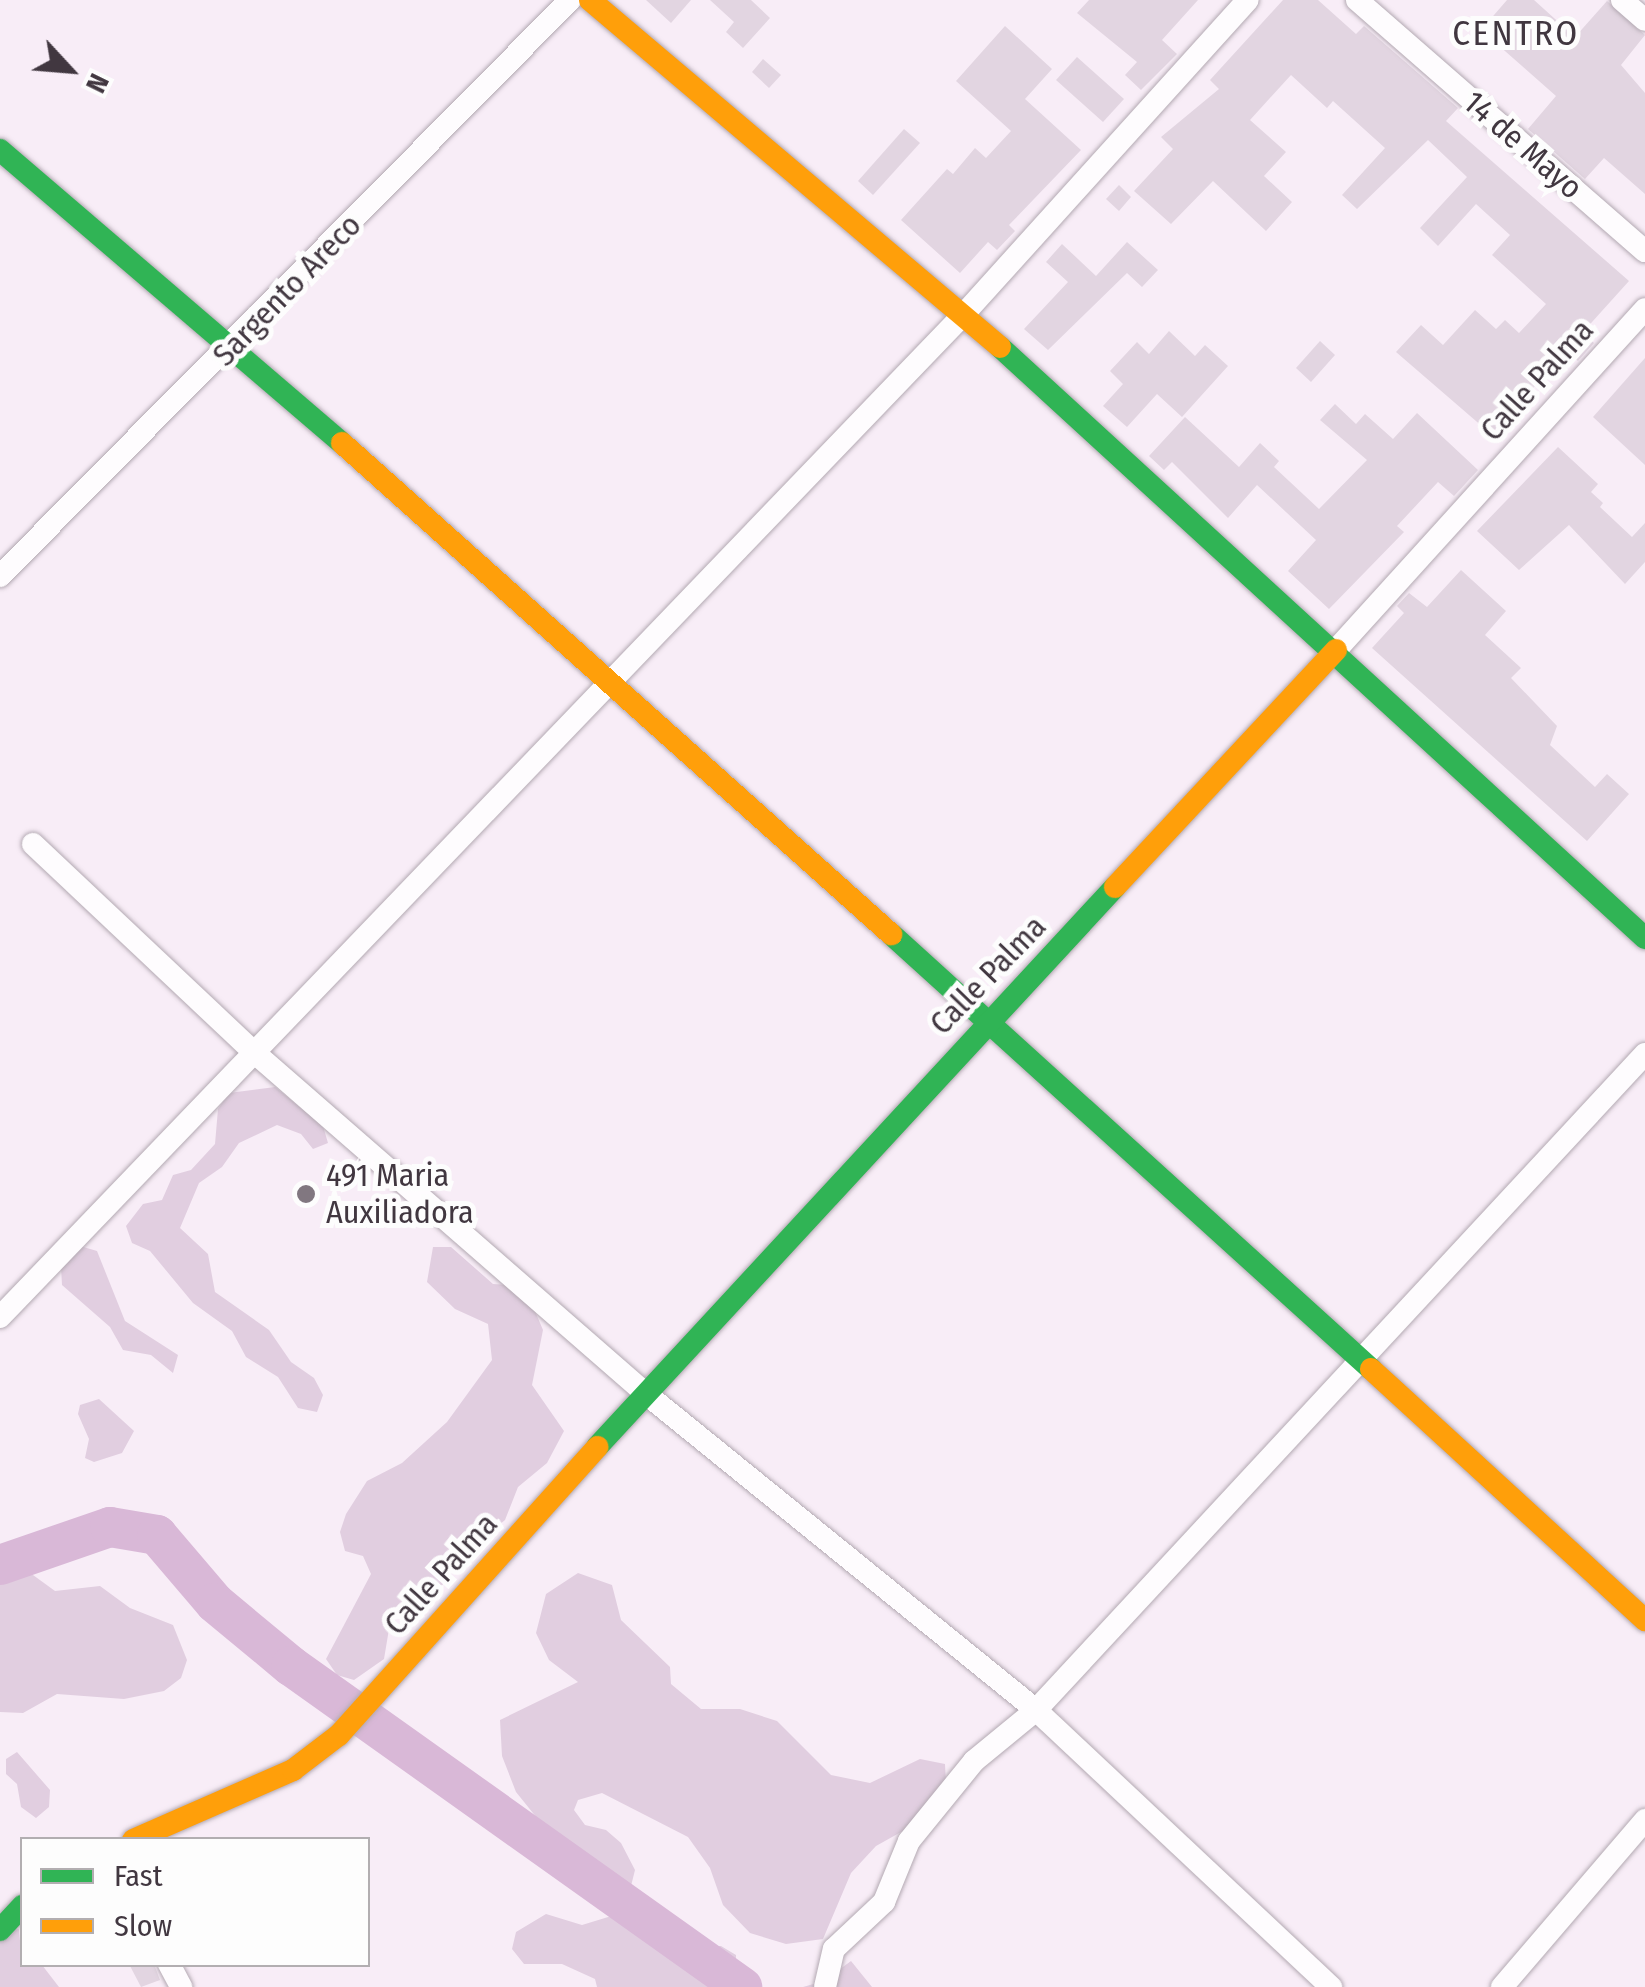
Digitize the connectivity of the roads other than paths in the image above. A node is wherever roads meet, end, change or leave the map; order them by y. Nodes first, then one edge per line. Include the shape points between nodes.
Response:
1 (570, 0) edge
2 (590, 0) edge
3 (1248, 0) edge
4 (1356, 0) edge
5 (1622, 0) edge
6 (1645, 20) edge
7 (0, 150) edge
8 (1645, 251) edge
9 (1645, 309) edge
10 (964, 314) junction
11 (235, 345) junction
12 (0, 576) edge
13 (1336, 650) junction
14 (608, 688) junction
15 (33, 844) dead end
16 (1645, 938) edge
17 (990, 1020) junction
18 (256, 1054) junction
19 (1645, 1054) edge
20 (0, 1317) edge
21 (1362, 1359) junction
22 (645, 1393) junction
23 (1645, 1620) edge
24 (1036, 1710) junction
25 (1645, 1820) edge
26 (140, 1837) edge
27 (20, 1908) edge
28 (0, 1930) edge
29 (825, 1987) edge
30 (1331, 1987) edge
31 (1502, 1987) edge

1 - 11 street, Sargento Areco
2 - 10 street
3 - 10 street
4 - 8 street, 14 de Mayo
5 - 6 street
7 - 11 street
9 - 13 street, Calle Palma
10 - 13 street
10 - 14 street
11 - 12 street, Sargento Areco
11 - 14 street
13 - 16 street
13 - 17 street, Calle Palma
14 - 17 street
14 - 18 street
15 - 18 street
17 - 21 street
17 - 22 street, Calle Palma
18 - 20 street
18 - 22 street
19 - 21 street
21 - 23 street
21 - 24 street
22 - 24 street
22 - 26 street, Calle Palma via 339,1734 293,1770
24 - 29 street via 974,1761 909,1842 884,1902 834,1949
24 - 30 street
25 - 31 street
27 - 28 street

